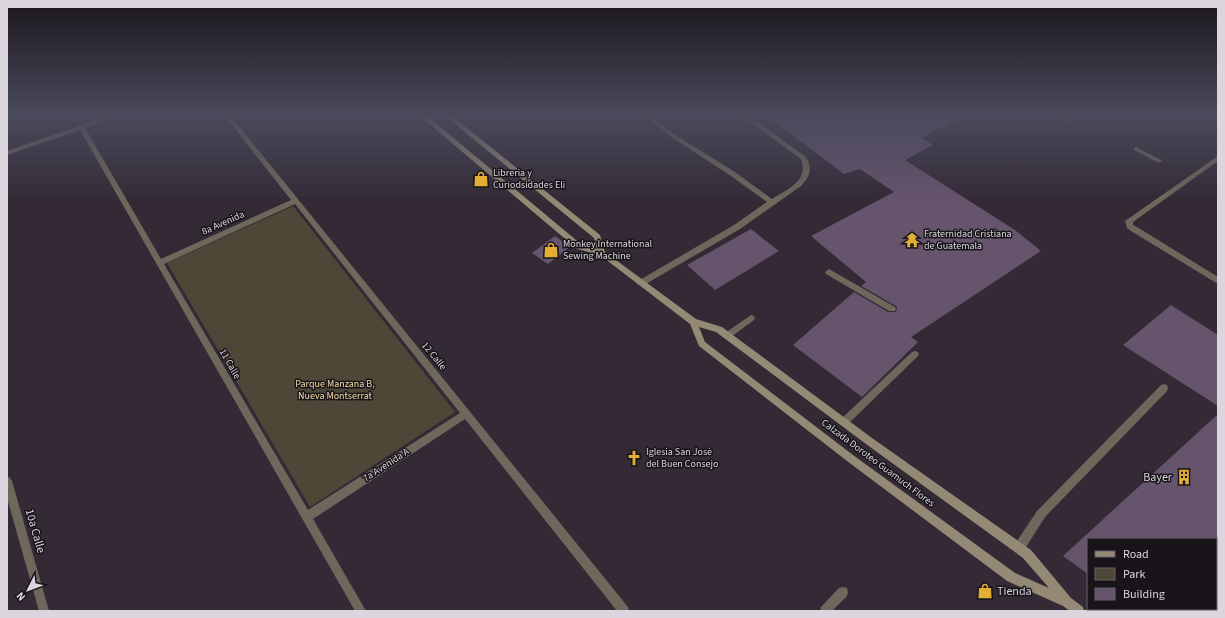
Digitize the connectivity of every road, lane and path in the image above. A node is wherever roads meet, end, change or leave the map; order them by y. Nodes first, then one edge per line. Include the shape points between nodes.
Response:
1 (34, 144) edge
2 (90, 144) edge
3 (251, 144) edge
4 (457, 144) edge
5 (482, 144) edge
6 (686, 144) edge
7 (784, 144) edge
8 (1136, 149) dead end
9 (7, 153) edge
10 (1218, 158) edge
11 (1159, 161) dead end
12 (296, 201) junction
13 (772, 202) junction
14 (602, 253) junction
15 (159, 263) junction
16 (829, 272) dead end
17 (1218, 281) edge
18 (640, 283) junction
19 (892, 309) dead end
20 (751, 318) dead end
21 (693, 322) junction
22 (728, 335) junction
23 (915, 354) dead end
24 (1164, 388) dead end
25 (466, 414) junction
26 (844, 422) junction
27 (7, 481) edge
28 (307, 517) junction
29 (1019, 548) junction
30 (843, 592) dead end
31 (1067, 602) junction
32 (44, 611) edge
33 (361, 611) edge
34 (624, 611) edge
35 (825, 611) edge
36 (1079, 611) edge

1 - 9 street
2 - 15 street, 11 Calle
3 - 12 street, 12 Calle
4 - 14 main road, Calzada Doroteo Guamuch Flores via 580,247
5 - 14 main road, Calzada Doroteo Guamuch Flores via 597,237
6 - 13 street
7 - 13 street via 804,158 808,165 807,174 800,184
8 - 11 street
10 - 17 street via 1129,221 1134,229
12 - 15 street, 8a Avenida
12 - 25 street, 12 Calle
13 - 18 street via 737,227
14 - 18 main road, Calzada Doroteo Guamuch Flores
15 - 28 street, 11 Calle
16 - 19 street
18 - 21 main road, Calzada Doroteo Guamuch Flores
20 - 22 street
21 - 22 main road, Calzada Doroteo Guamuch Flores via 719,329
21 - 31 main road, Calzada Doroteo Guamuch Flores via 702,344 850,458 1011,577
22 - 26 main road, Calzada Doroteo Guamuch Flores
23 - 26 street
24 - 29 street via 1041,514
25 - 28 street, 7a Avenida A
25 - 34 street, 12 Calle
26 - 29 main road, Calzada Doroteo Guamuch Flores
27 - 32 street, 10a Calle
28 - 33 street, 11 Calle
29 - 31 main road, Calzada Doroteo Guamuch Flores
30 - 35 street
31 - 36 main road, Calzada Doroteo Guamuch Flores

